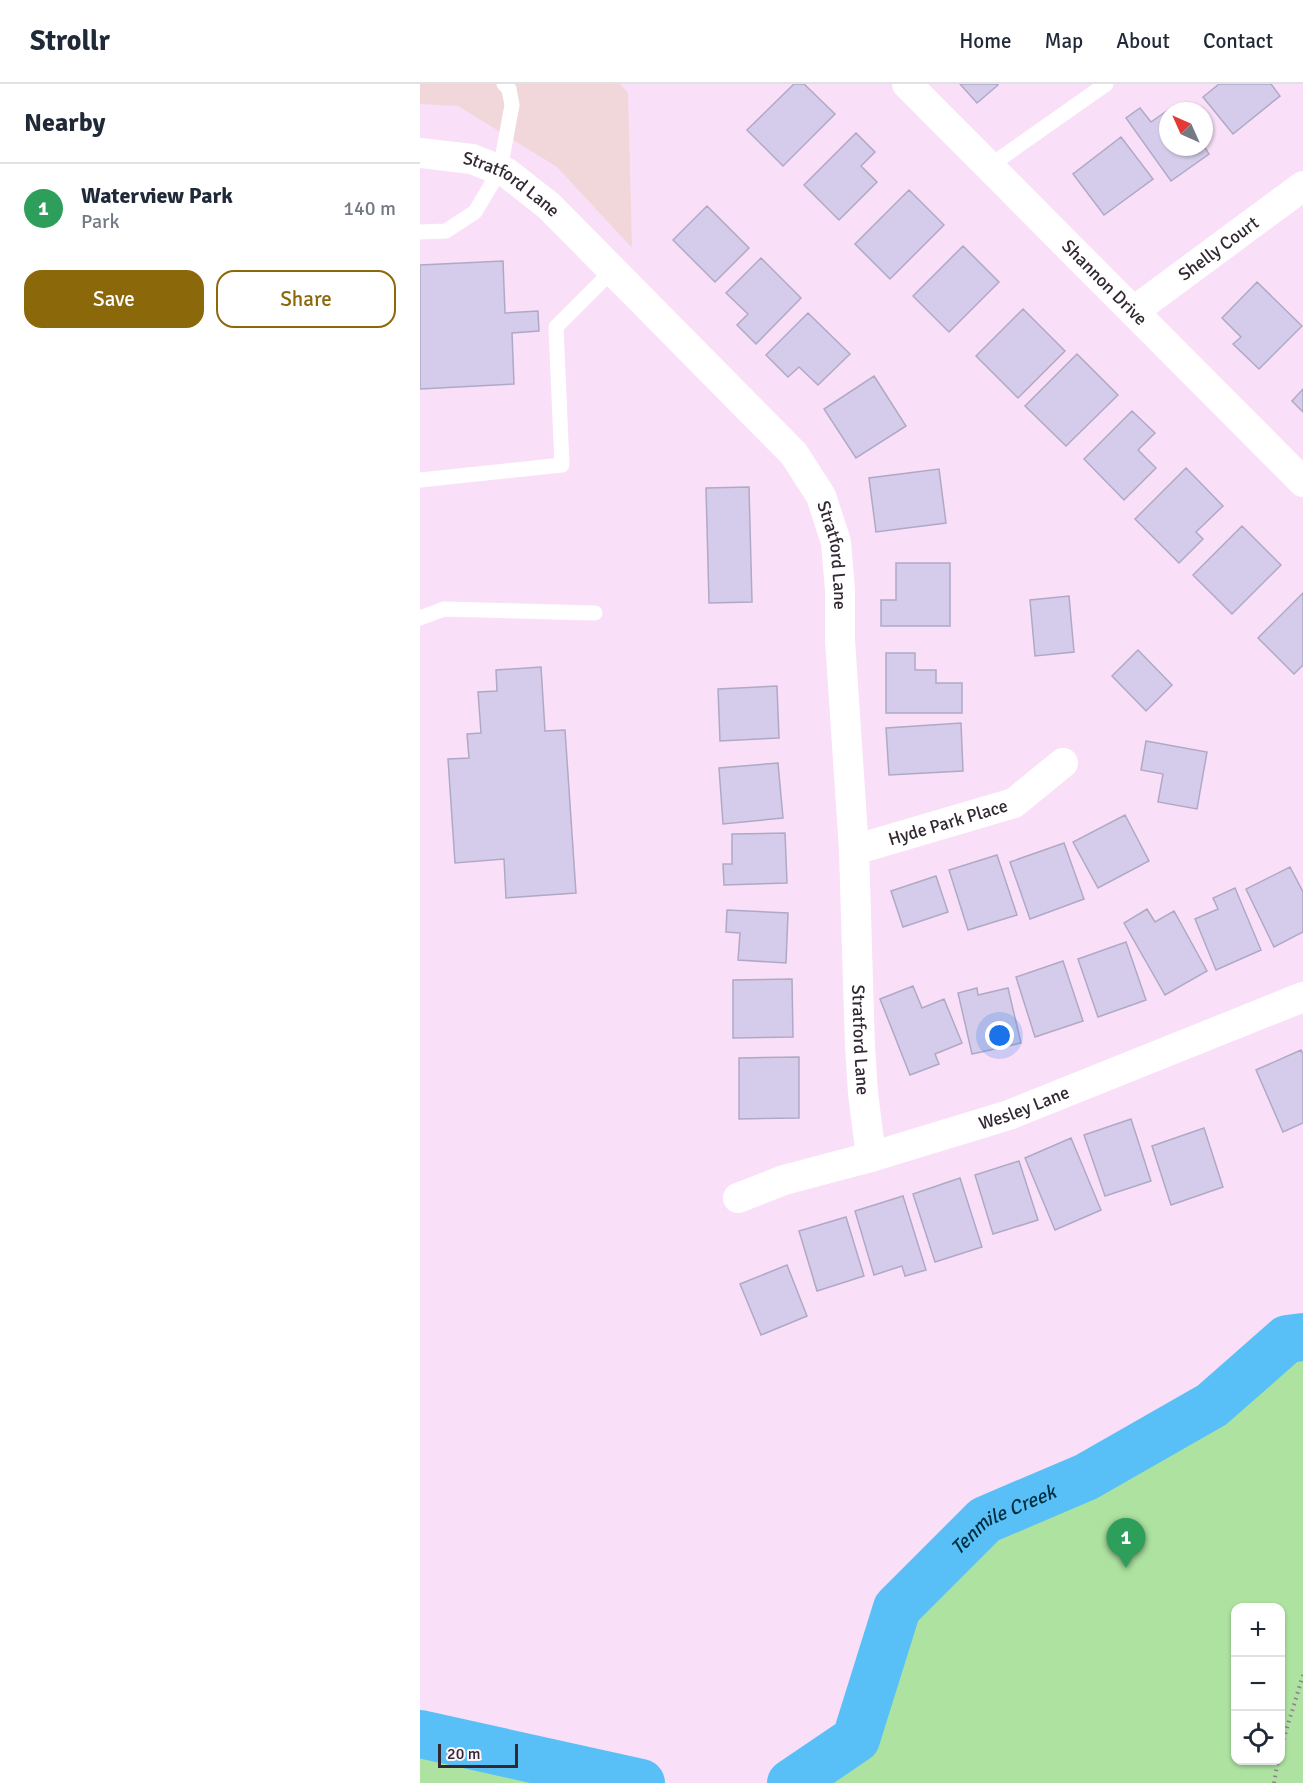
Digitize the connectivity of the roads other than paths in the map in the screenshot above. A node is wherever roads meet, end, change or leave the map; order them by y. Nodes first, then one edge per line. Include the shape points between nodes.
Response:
1 (504, 84) edge
2 (908, 84) edge
3 (1106, 84) edge
4 (420, 153) edge
5 (991, 168) junction
6 (500, 170) junction
7 (1303, 186) edge
8 (420, 232) edge
9 (612, 271) junction
10 (1134, 311) junction
11 (420, 480) edge
12 (1303, 482) edge
13 (595, 613) dead end
14 (420, 618) edge
15 (1064, 762) dead end
16 (854, 850) junction
17 (1303, 997) edge
18 (871, 1157) junction
19 (738, 1198) dead end

1 - 6 lane via 512,105
2 - 5 street, Shannon Drive
3 - 5 lane
4 - 6 street, Stratford Lane via 472,159
5 - 10 street, Shannon Drive
6 - 8 lane via 475,212 446,231
6 - 9 street, Stratford Lane via 549,206
7 - 10 street, Shelly Court
9 - 11 lane via 556,327 562,465
9 - 16 street, Stratford Lane via 794,454 821,496 837,552
10 - 12 street, Shannon Drive
13 - 14 lane via 444,609
15 - 16 street, Hyde Park Place via 1014,803
16 - 18 street, Stratford Lane via 860,1047
17 - 18 street, Wesley Lane via 1009,1115
18 - 19 street, Wesley Lane via 784,1180

